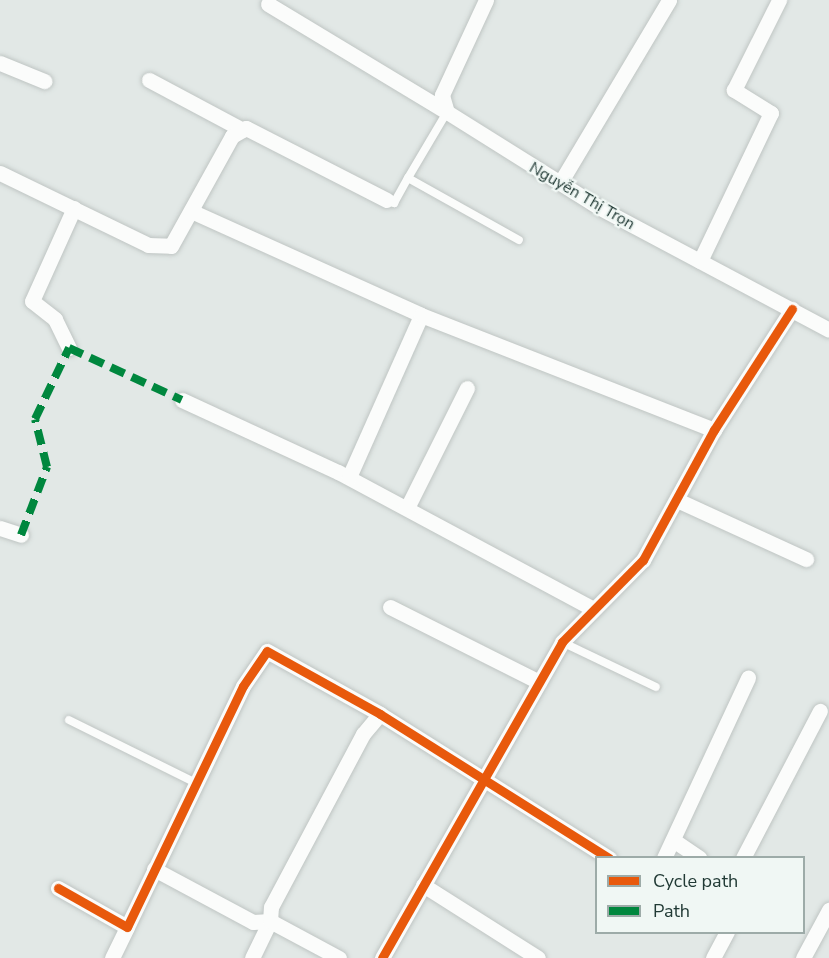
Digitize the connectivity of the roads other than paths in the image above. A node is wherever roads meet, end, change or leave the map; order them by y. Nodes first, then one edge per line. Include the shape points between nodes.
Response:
1 (486, 0) edge
2 (669, 0) edge
3 (779, 0) edge
4 (268, 4) dead end
5 (0, 63) edge
6 (149, 80) dead end
7 (45, 81) dead end
8 (447, 112) junction
9 (243, 130) junction
10 (0, 172) edge
11 (408, 178) junction
12 (560, 183) junction
13 (387, 200) joint
14 (74, 208) junction
15 (191, 211) junction
16 (519, 240) dead end
17 (700, 261) junction
18 (792, 309) junction
19 (421, 315) junction
20 (829, 329) edge
21 (69, 348) dead end
22 (467, 388) dead end
23 (182, 400) dead end
24 (714, 430) junction
25 (349, 477) junction
26 (677, 500) junction
27 (407, 508) junction
28 (0, 528) edge
29 (21, 535) dead end
30 (806, 559) dead end
31 (390, 606) dead end
32 (591, 608) junction
33 (562, 642) junction
34 (748, 678) dead end
35 (539, 681) junction
36 (656, 687) dead end
37 (820, 711) dead end
38 (380, 714) junction
39 (69, 720) dead end
40 (482, 778) junction
41 (196, 783) junction
42 (673, 840) junction
43 (606, 856) edge
44 (665, 856) edge
45 (697, 856) edge
46 (745, 856) edge
47 (154, 869) junction
48 (423, 885) junction
49 (57, 888) dead end
50 (829, 910) edge
51 (270, 921) junction
52 (127, 927) junction
53 (810, 930) edge
54 (726, 934) edge
55 (112, 958) edge
56 (252, 958) edge
57 (339, 958) edge
58 (382, 958) edge
59 (538, 958) edge
60 (713, 958) edge
61 (802, 958) edge

1 - 8 street via 442,95
2 - 12 street
3 - 17 street via 734,90 771,113
4 - 8 street, Nguyễn Thị Trọn
5 - 7 street
6 - 9 street
8 - 11 lane
8 - 12 street, Nguyễn Thị Trọn
9 - 13 street
9 - 15 street via 232,136
10 - 14 street
11 - 13 lane via 394,203
11 - 16 lane
12 - 17 street, Nguyễn Thị Trọn
14 - 15 street via 148,245 171,246
14 - 21 street via 32,301 55,319
15 - 19 street
17 - 18 street, Nguyễn Thị Trọn
18 - 20 street, Nguyễn Thị Trọn
18 - 24 street
19 - 24 street
19 - 25 street
22 - 27 street
23 - 25 street
24 - 26 street
25 - 27 street
26 - 30 street
26 - 32 street via 624,585 605,604
27 - 32 street
28 - 29 street
31 - 35 street
32 - 33 street
33 - 35 street
33 - 36 lane
34 - 42 street
35 - 40 street
37 - 46 street
38 - 40 street
38 - 41 street via 267,651 243,686
38 - 51 street via 363,734 309,831 271,907
39 - 41 lane
40 - 43 street
40 - 48 street
41 - 47 street
42 - 44 street
42 - 45 street
47 - 51 street via 253,922
47 - 52 street
48 - 58 street
48 - 59 street
49 - 52 street
50 - 53 street
51 - 56 street
51 - 57 street
52 - 55 street
53 - 61 street
54 - 60 street

